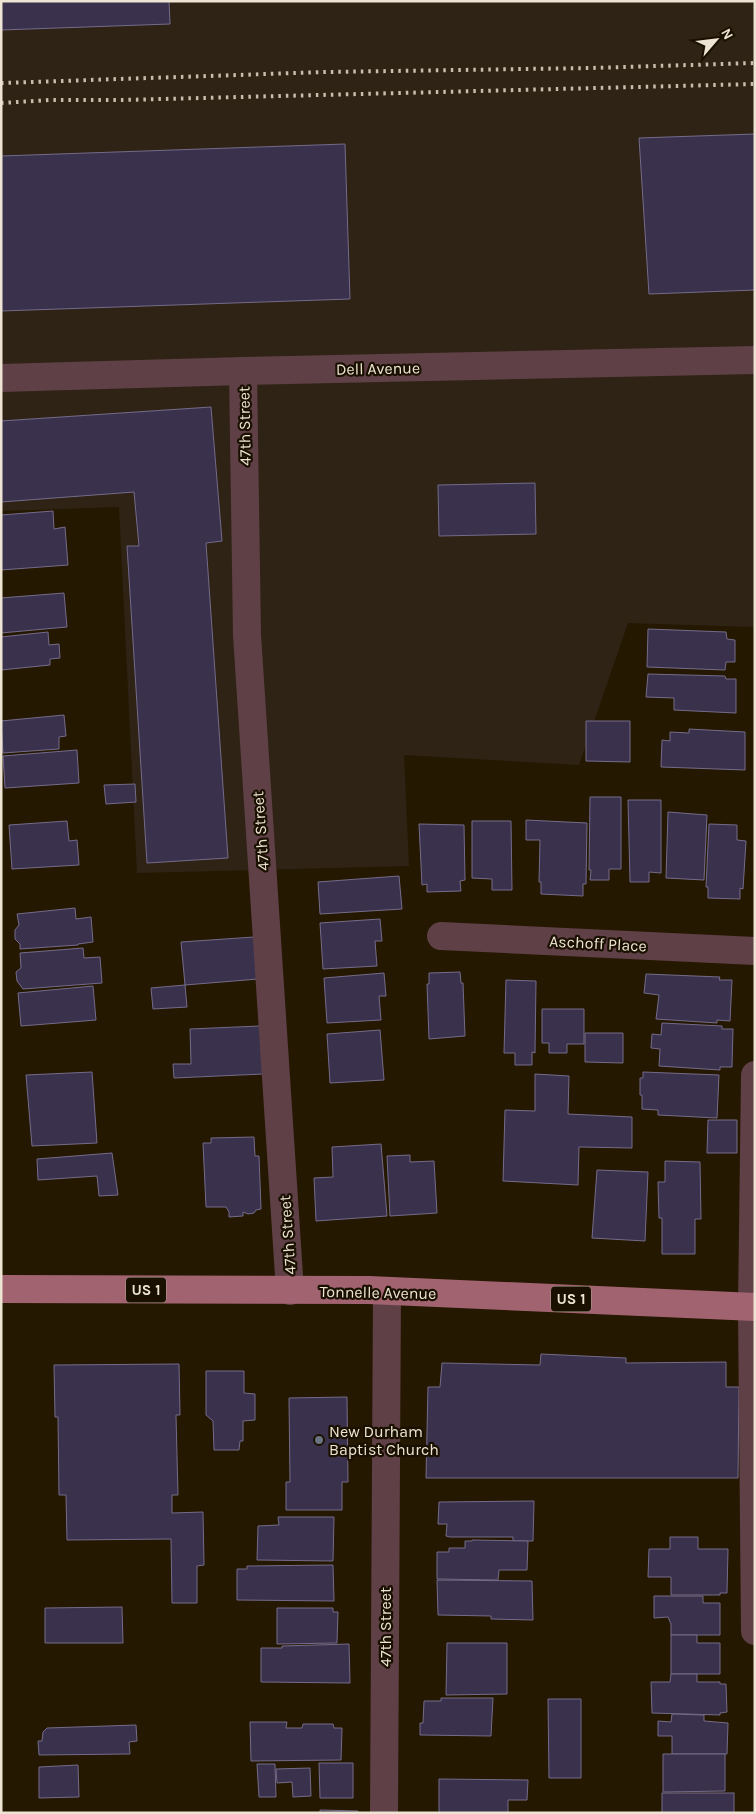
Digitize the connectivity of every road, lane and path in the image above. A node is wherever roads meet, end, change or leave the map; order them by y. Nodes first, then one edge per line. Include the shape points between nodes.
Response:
1 (755, 360) edge
2 (243, 371) junction
3 (1, 378) edge
4 (441, 936) dead end
5 (755, 951) edge
6 (755, 1075) edge
7 (1, 1289) edge
8 (290, 1291) junction
9 (386, 1291) junction
10 (753, 1307) edge
11 (755, 1631) edge
12 (384, 1813) edge

1 - 2 street, Dell Avenue
2 - 3 street, Dell Avenue
2 - 8 street, 47th Street via 248,635
4 - 5 street, Aschoff Place
6 - 10 street
7 - 8 main road, Tonnelle Avenue / US 1
8 - 9 main road, Tonnelle Avenue / US 1
9 - 10 main road, Tonnelle Avenue / US 1
9 - 12 street, 47th Street
10 - 11 street

